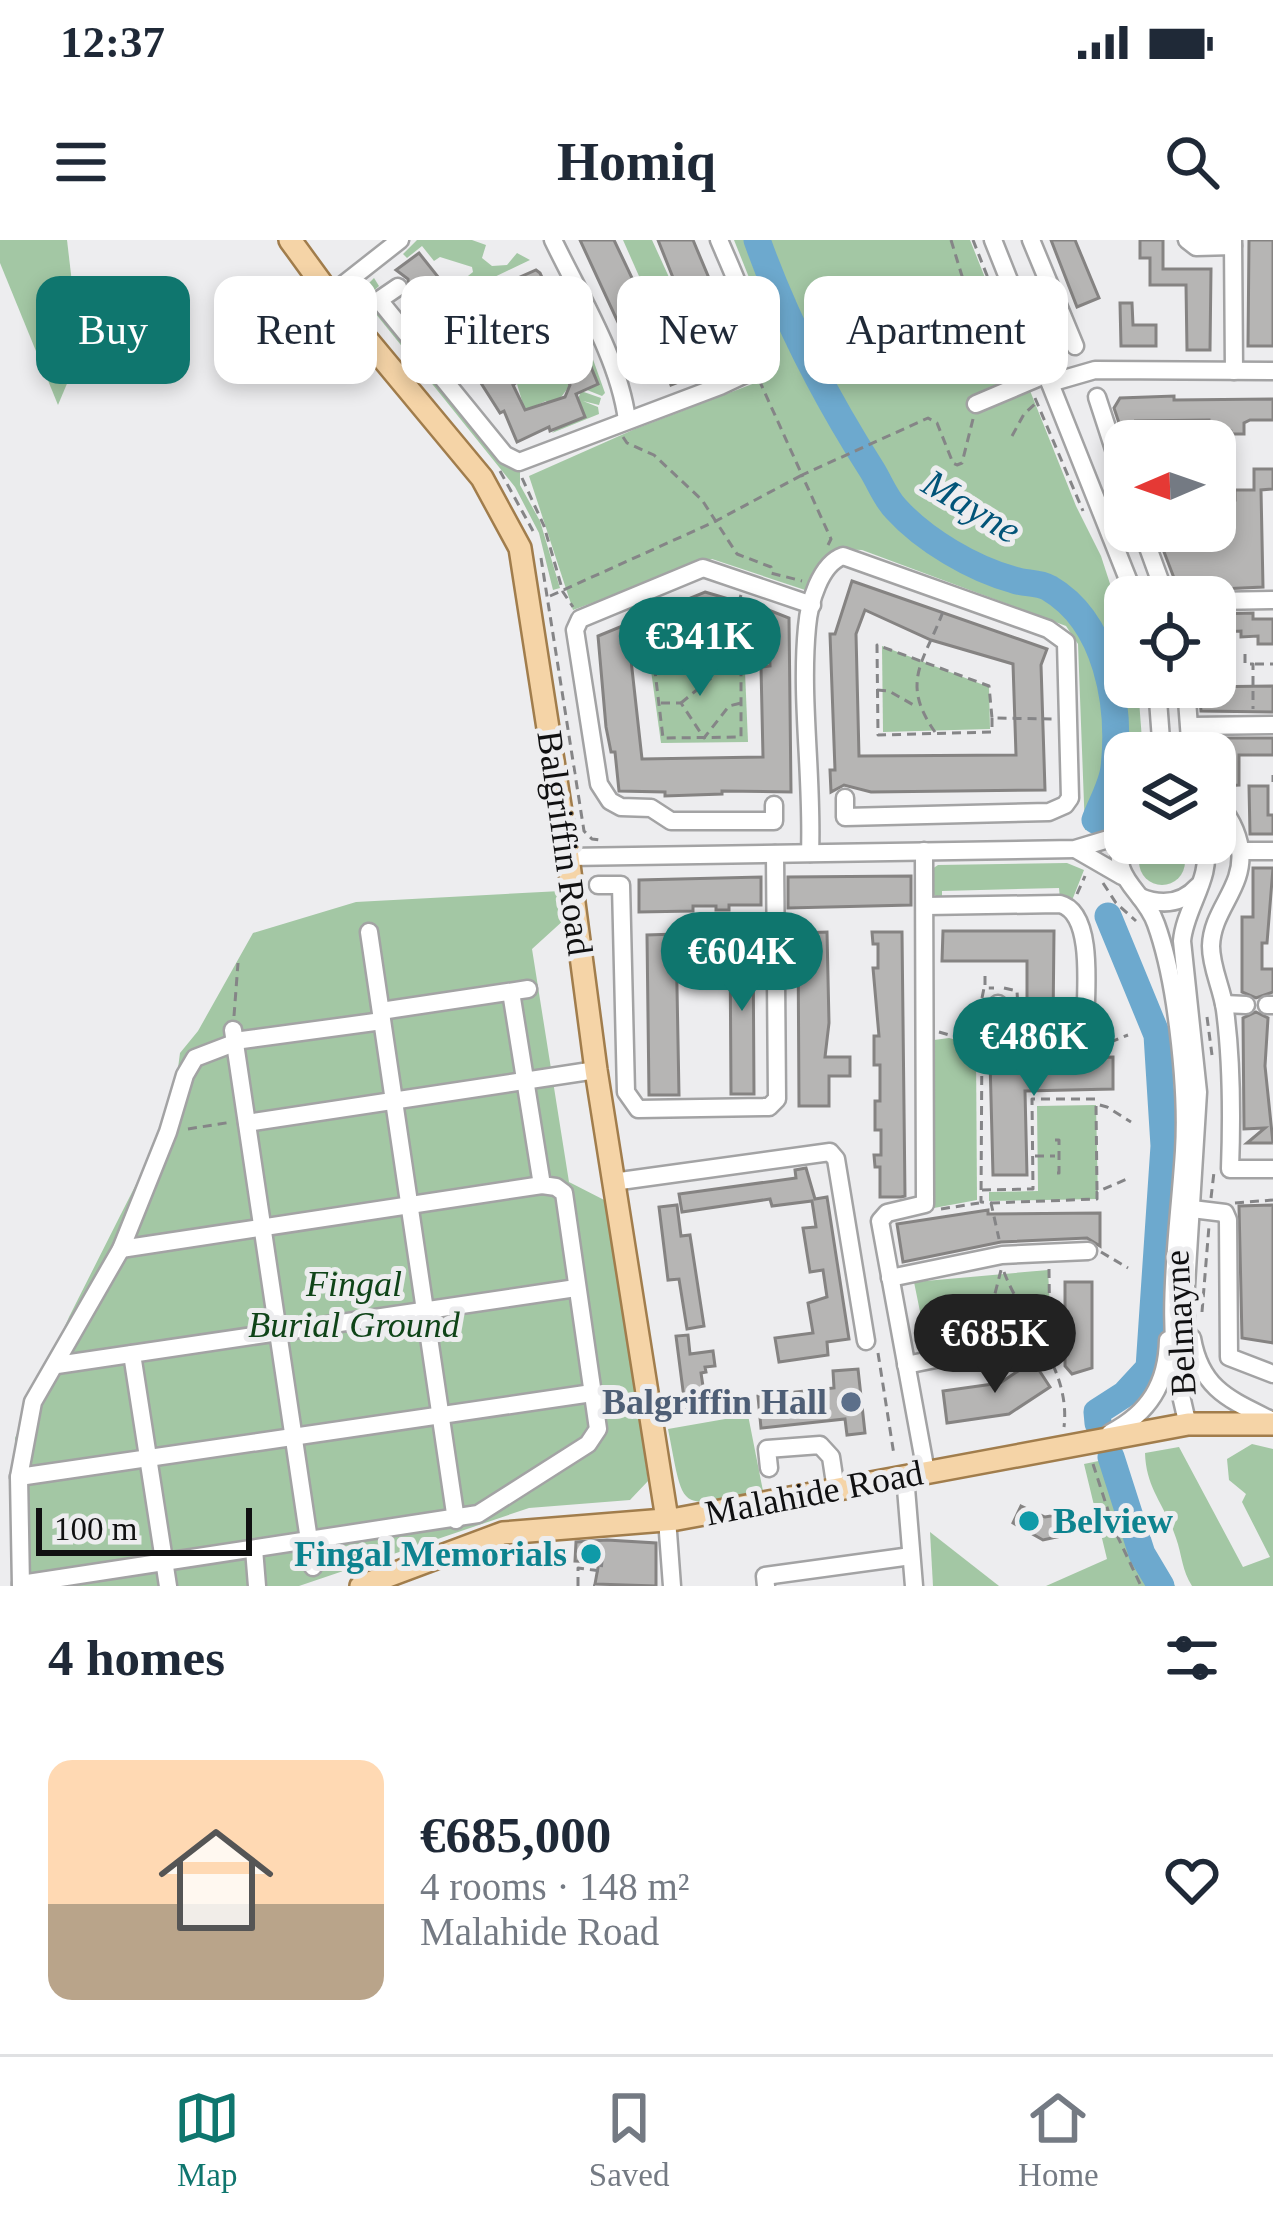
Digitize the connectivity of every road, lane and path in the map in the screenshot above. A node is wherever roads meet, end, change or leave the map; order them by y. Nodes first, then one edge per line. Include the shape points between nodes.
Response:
1 (290, 240) edge
2 (400, 240) edge
3 (554, 240) edge
4 (719, 240) edge
5 (951, 240) edge
6 (974, 240) edge
7 (993, 240) edge
8 (1031, 240) edge
9 (1187, 240) edge
10 (1233, 243) edge
11 (317, 276) edge
12 (355, 276) edge
13 (732, 276) edge
14 (988, 276) edge
15 (1008, 276) edge
16 (398, 287) dead end
17 (1075, 346) dead end
18 (377, 351) edge
19 (1234, 371) junction
20 (1273, 371) edge
21 (1068, 375) edge
22 (718, 384) edge
23 (760, 384) edge
24 (1022, 384) edge
25 (1030, 384) edge
26 (1051, 384) edge
27 (998, 394) junction
28 (1097, 398) dead end
29 (976, 404) joint
30 (1037, 404) junction
31 (626, 420) junction
32 (1104, 420) edge
33 (1012, 436) dead end
34 (527, 460) junction
35 (802, 475) junction
36 (1083, 511) dead end
37 (714, 522) junction
38 (820, 559) dead end
39 (1119, 576) edge
40 (808, 578) dead end
41 (746, 582) junction
42 (563, 592) junction
43 (950, 594) junction
44 (1273, 600) edge
45 (1236, 601) edge
46 (531, 602) junction
47 (812, 605) junction
48 (580, 619) junction
49 (725, 648) junction
50 (1245, 654) dead end
51 (923, 661) junction
52 (1253, 664) junction
53 (1273, 664) edge
54 (697, 667) dead end
55 (711, 680) junction
56 (877, 690) junction
57 (659, 702) junction
58 (681, 703) junction
59 (741, 703) junction
60 (919, 707) junction
61 (1188, 708) edge
62 (1069, 714) junction
63 (992, 718) junction
64 (1253, 725) junction
65 (1273, 725) edge
66 (1190, 726) junction
67 (1190, 732) edge
68 (936, 733) junction
69 (704, 738) junction
70 (845, 798) dead end
71 (774, 805) dead end
72 (1236, 839) edge
73 (1104, 841) edge
74 (1075, 849) junction
75 (924, 851) junction
76 (1240, 851) junction
77 (1273, 851) edge
78 (810, 853) junction
79 (775, 854) junction
80 (568, 857) junction
81 (1120, 864) edge
82 (1207, 864) edge
83 (1089, 868) dead end
84 (1123, 876) junction
85 (1100, 878) dead end
86 (1202, 881) junction
87 (598, 885) dead end
88 (1139, 896) junction
89 (925, 906) junction
90 (1071, 907) junction
91 (369, 932) dead end
92 (1144, 934) dead end
93 (238, 963) dead end
94 (985, 976) dead end
95 (1017, 979) dead end
96 (985, 988) junction
97 (1014, 988) junction
98 (998, 1004) dead end
99 (1224, 1004) junction
100 (1246, 1004) dead end
101 (382, 1016) junction
102 (925, 1032) junction
103 (1127, 1034) dead end
104 (234, 1036) junction
105 (1080, 1036) junction
106 (980, 1042) junction
107 (1035, 1042) junction
108 (994, 1045) dead end
109 (596, 1070) junction
110 (526, 1081) junction
111 (394, 1101) junction
112 (1096, 1104) junction
113 (246, 1122) junction
114 (1131, 1122) dead end
115 (168, 1132) junction
116 (1055, 1140) dead end
117 (1033, 1156) junction
118 (1059, 1156) junction
119 (1273, 1169) edge
120 (1055, 1173) dead end
121 (1127, 1179) dead end
122 (614, 1182) junction
123 (542, 1185) junction
124 (980, 1190) junction
125 (1097, 1192) junction
126 (1273, 1201) edge
127 (981, 1202) junction
128 (991, 1203) junction
129 (925, 1204) junction
130 (410, 1205) junction
131 (1192, 1209) junction
132 (1225, 1213) junction
133 (262, 1227) junction
134 (121, 1249) junction
135 (1088, 1251) joint
136 (1049, 1253) junction
137 (1002, 1255) junction
138 (1127, 1268) dead end
139 (1172, 1273) junction
140 (890, 1278) junction
141 (576, 1288) junction
142 (1185, 1302) junction
143 (425, 1310) junction
144 (278, 1332) junction
145 (1050, 1335) junction
146 (866, 1341) joint
147 (1038, 1341) junction
148 (132, 1354) junction
149 (984, 1356) joint
150 (1050, 1358) junction
151 (57, 1365) junction
152 (906, 1365) junction
153 (1273, 1374) edge
154 (592, 1393) junction
155 (441, 1414) junction
156 (1273, 1423) edge
157 (1188, 1424) junction
158 (293, 1436) junction
159 (1067, 1446) junction
160 (1093, 1453) junction
161 (894, 1455) dead end
162 (148, 1456) junction
163 (769, 1468) dead end
164 (915, 1474) junction
165 (19, 1477) junction
166 (836, 1490) junction
167 (456, 1520) junction
168 (667, 1520) junction
169 (309, 1540) junction
170 (254, 1549) junction
171 (911, 1556) junction
172 (602, 1561) dead end
173 (164, 1564) junction
174 (313, 1568) dead end
175 (21, 1585) edge
176 (168, 1586) edge
177 (257, 1586) edge
178 (361, 1586) edge
179 (578, 1586) edge
180 (672, 1586) edge
181 (766, 1586) edge
182 (914, 1586) edge
183 (1142, 1586) edge

1 - 11 main road, Balgriffin Road
2 - 12 street
3 - 31 street
4 - 13 street
5 - 27 path
6 - 14 path
7 - 15 street
8 - 17 street
9 - 10 street via 1196,247
10 - 19 street
16 - 34 street via 380,300 505,454
18 - 46 main road, Balgriffin Road via 482,478 520,548
19 - 20 street
19 - 21 street
22 - 31 street
23 - 35 path
24 - 27 street
25 - 30 path
26 - 39 street
27 - 29 street
28 - 32 street
29 - 35 path via 962,464 953,463 933,419
30 - 33 path
30 - 36 path
31 - 34 street
31 - 37 path via 620,432 627,443 654,455
34 - 42 path via 522,484
35 - 37 path
35 - 38 path via 831,539
37 - 40 path via 737,554 771,567 771,574
37 - 42 path
41 - 47 street
41 - 48 street via 703,568
41 - 49 path
42 - 46 path
42 - 48 path
43 - 47 street via 838,556
43 - 51 path
43 - 62 street via 1066,642
44 - 45 street
46 - 80 main road, Balgriffin Road
47 - 78 street
48 - 71 street via 575,630 599,784 610,801 676,822 774,820
49 - 55 path
49 - 57 path via 711,641 655,663
49 - 59 path via 741,655
50 - 52 path via 1245,664
51 - 56 path via 877,645
51 - 60 path via 915,681
51 - 63 path via 989,686
52 - 53 path
52 - 64 path
54 - 55 path
55 - 58 path
56 - 60 path
56 - 68 path via 878,735
57 - 58 path
57 - 69 path via 663,739
58 - 69 path
59 - 69 path
59 - 69 path via 741,737
60 - 68 path
61 - 66 street
62 - 63 path
62 - 70 street via 1070,798 1055,810 845,817
63 - 68 path via 992,732
64 - 65 street
64 - 66 street
66 - 67 street
72 - 76 street
73 - 74 street
74 - 75 street
74 - 84 street
75 - 78 street
75 - 89 street
76 - 77 street
76 - 99 street via 1236,888 1211,945
78 - 79 street
79 - 80 street
79 - 87 street via 777,1099 769,1107 638,1109 630,1102 621,884
80 - 109 main road, Balgriffin Road
81 - 84 street
82 - 86 street, Belmayne
83 - 90 path
84 - 88 street, Belmayne
85 - 92 path
86 - 88 street via 1181,900
86 - 131 street, Belmayne via 1182,941 1198,1093
88 - 139 street, Belmayne via 1159,931 1181,1047 1184,1145
89 - 90 street
89 - 102 street
90 - 105 street via 1084,936
91 - 101 street
93 - 104 path
94 - 96 path
95 - 97 path
96 - 97 path
96 - 106 path
97 - 107 path via 1019,1034 1034,1033
98 - 107 street via 1006,1040
99 - 100 street
99 - 119 street via 1230,1169
101 - 104 street
101 - 110 street via 520,991
101 - 111 street
102 - 106 path
102 - 129 street
103 - 105 path via 1101,1046
104 - 113 street
104 - 115 street via 195,1058
105 - 107 street
106 - 108 path
106 - 124 path
109 - 110 street
109 - 122 main road, Balgriffin Road
110 - 111 street
110 - 123 street
111 - 113 street
111 - 130 street
112 - 114 path
112 - 117 path via 1033,1099
112 - 125 path
113 - 115 path
113 - 133 street
115 - 134 street
116 - 118 path
117 - 118 path
117 - 124 path via 1033,1189
118 - 120 path
121 - 125 path
122 - 146 street via 830,1152
122 - 168 main road, Balgriffin Road
123 - 130 street
123 - 141 street via 564,1193
124 - 127 path
125 - 128 path via 1097,1199 1072,1202
126 - 132 path via 1238,1201
127 - 128 path
127 - 129 path via 930,1210
128 - 137 path
129 - 140 street via 880,1221
130 - 133 street
130 - 143 street
131 - 132 street
131 - 142 street, Belmayne
132 - 153 street via 1227,1351 1234,1362
133 - 134 street
133 - 144 street
134 - 151 street
135 - 136 street
135 - 138 path
136 - 137 street
136 - 145 path
137 - 140 street
137 - 147 path
139 - 157 street, Belmayne
139 - 160 street via 1158,1386 1135,1420
140 - 152 street
141 - 143 street
141 - 154 street
142 - 156 street via 1194,1349 1216,1391
142 - 157 street, Belmayne
143 - 144 street
143 - 155 street
144 - 148 street
144 - 158 street
145 - 147 path
145 - 150 path
146 - 161 path via 876,1344
147 - 149 path
147 - 150 path
148 - 151 street
148 - 162 street
149 - 152 street
150 - 159 path via 1066,1400
151 - 165 street via 33,1402
152 - 164 street
154 - 155 street
154 - 167 street via 598,1429 588,1444 503,1501
155 - 158 street
155 - 167 street
156 - 157 main road, Malahide Road
157 - 160 main road, Malahide Road
158 - 162 street
158 - 169 street
159 - 160 main road, Malahide Road
159 - 164 main road, Malahide Road
160 - 183 path via 1114,1529
162 - 165 street
162 - 173 street
163 - 166 street via 767,1449 820,1444 831,1456
164 - 166 main road, Malahide Road
164 - 171 street
165 - 175 street
166 - 168 main road, Malahide Road
167 - 169 street
168 - 178 main road, Malahide Road via 503,1533
168 - 180 street
169 - 170 street
169 - 174 street
170 - 173 street
170 - 177 street
171 - 181 street via 765,1576
171 - 182 street
172 - 179 path via 601,1571 578,1568
173 - 175 street
173 - 176 street

